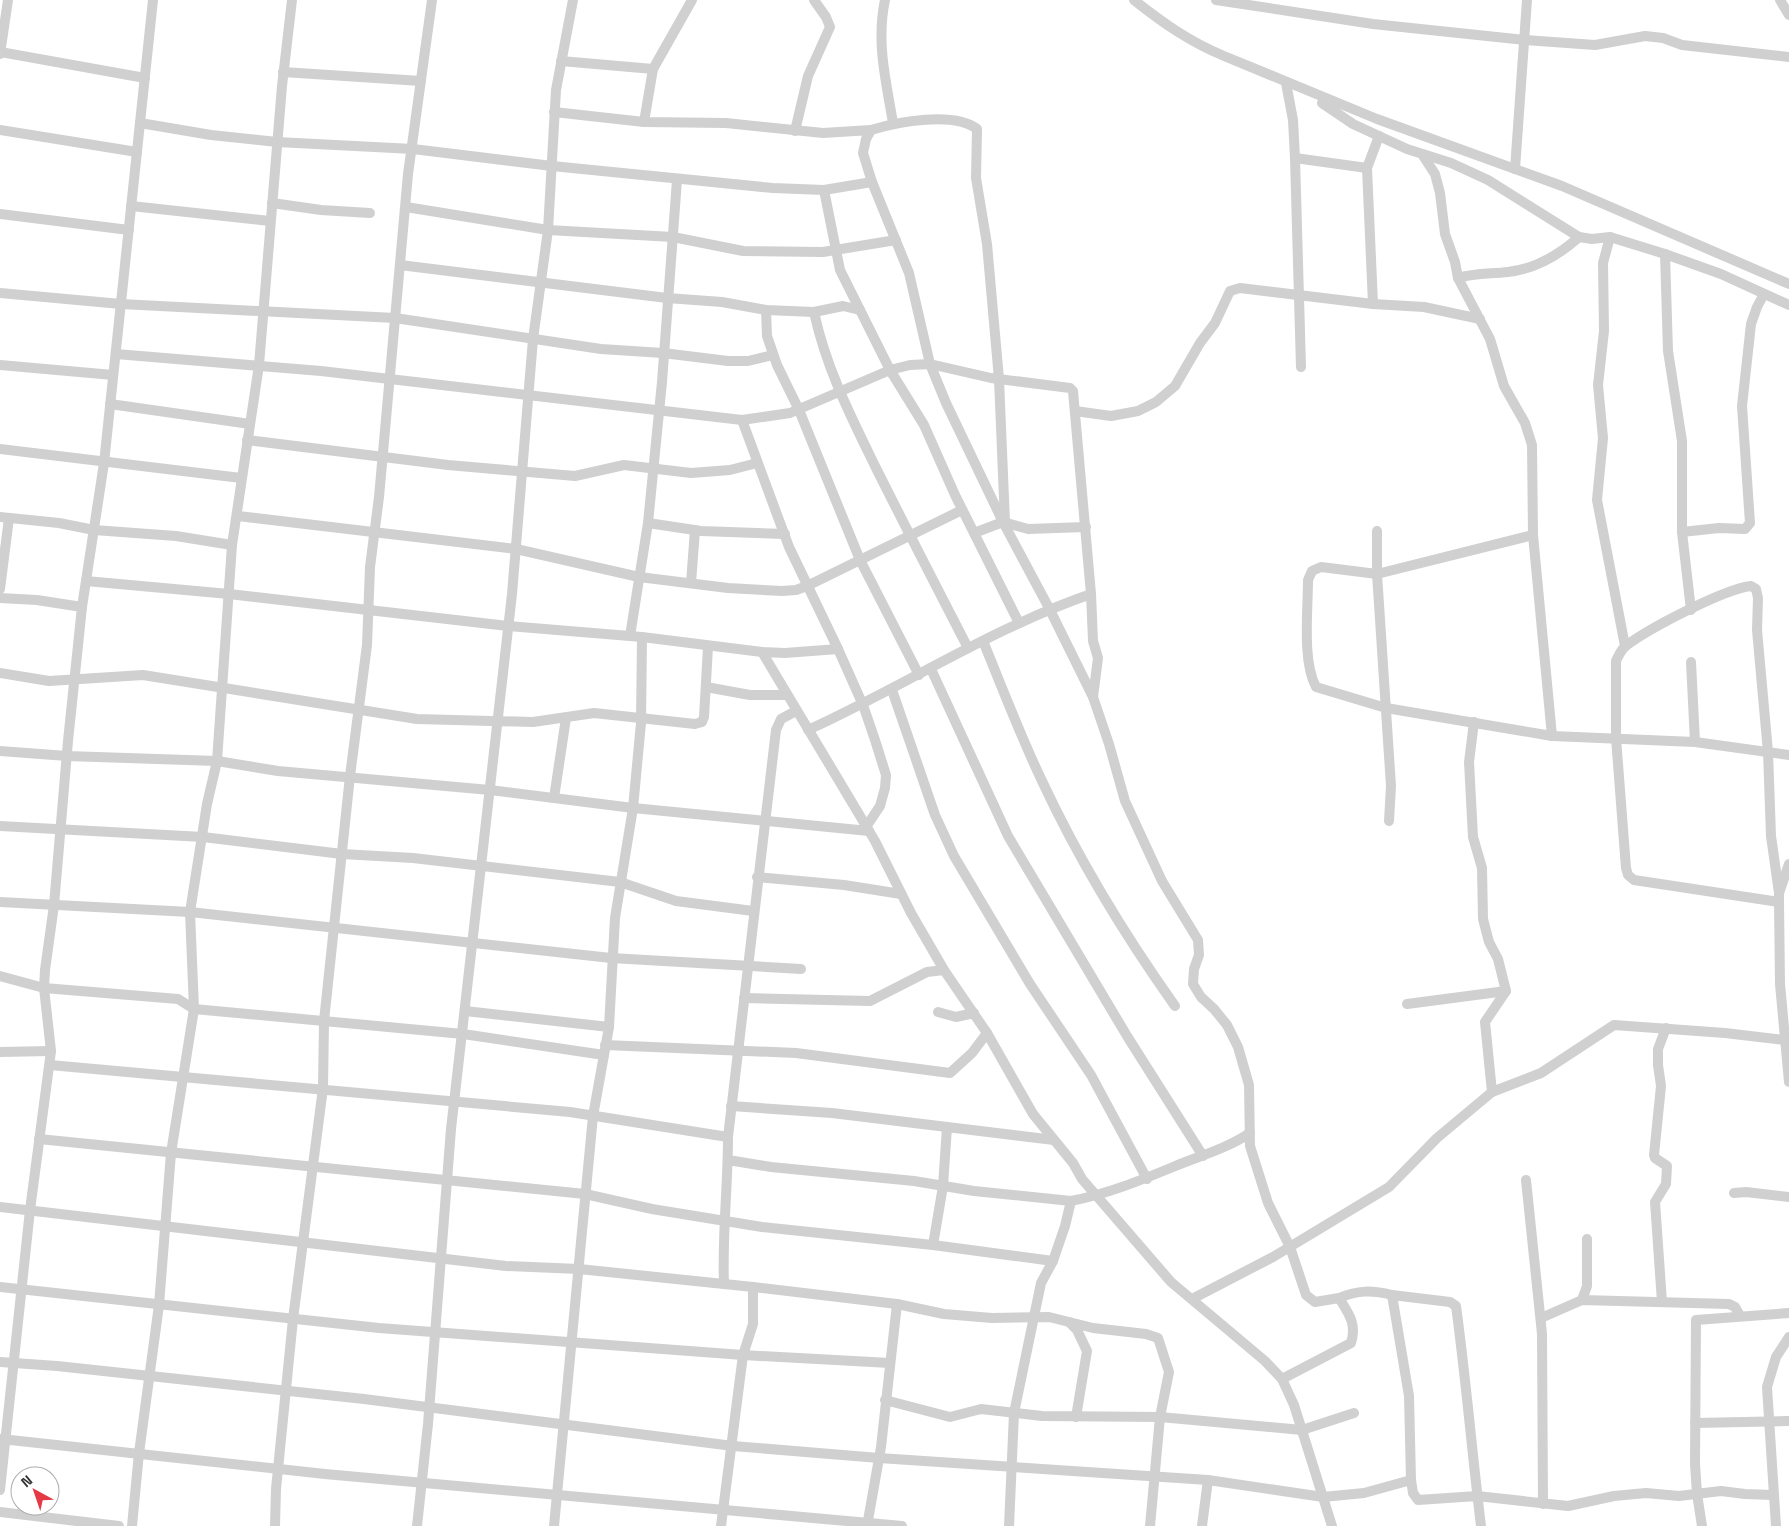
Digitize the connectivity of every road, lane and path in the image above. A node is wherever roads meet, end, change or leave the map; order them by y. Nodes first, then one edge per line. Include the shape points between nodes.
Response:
1 (8, 0) edge
2 (153, 0) edge
3 (292, 0) edge
4 (432, 0) edge
5 (573, 0) edge
6 (692, 0) edge
7 (814, 0) edge
8 (885, 0) edge
9 (1134, 0) edge
10 (1216, 0) edge
11 (1527, 0) edge
12 (1780, 0) edge
13 (1789, 15) edge
14 (1525, 40) junction
15 (0, 52) edge
16 (1789, 57) edge
17 (561, 61) junction
18 (653, 69) junction
19 (283, 72) junction
20 (144, 78) junction
21 (421, 81) junction
22 (1286, 83) junction
23 (1308, 93) junction
24 (554, 112) junction
25 (644, 122) junction
26 (140, 123) junction
27 (893, 123) junction
28 (0, 130) edge
29 (871, 130) junction
30 (795, 131) junction
31 (1379, 136) junction
32 (277, 142) junction
33 (413, 149) junction
34 (137, 152) junction
35 (1422, 154) junction
36 (1295, 158) junction
37 (552, 166) junction
38 (1368, 168) junction
39 (1515, 169) junction
40 (677, 180) junction
41 (872, 182) junction
42 (824, 190) junction
43 (272, 203) junction
44 (131, 206) junction
45 (406, 207) junction
46 (370, 213) dead end
47 (0, 214) edge
48 (270, 221) junction
49 (129, 230) junction
50 (548, 230) junction
51 (673, 237) junction
52 (1580, 237) junction
53 (1610, 237) junction
54 (896, 240) junction
55 (836, 251) junction
56 (1666, 254) junction
57 (400, 265) junction
58 (1458, 278) junction
59 (540, 281) junction
60 (1789, 284) edge
61 (0, 293) edge
62 (1764, 294) junction
63 (1297, 295) junction
64 (667, 298) junction
65 (121, 304) junction
66 (1373, 304) junction
67 (1789, 305) edge
68 (264, 310) junction
69 (766, 310) junction
70 (860, 310) junction
71 (814, 312) junction
72 (395, 318) junction
73 (1480, 319) junction
74 (533, 339) junction
75 (663, 353) junction
76 (116, 354) junction
77 (774, 355) junction
78 (930, 364) junction
79 (0, 365) edge
80 (258, 365) junction
81 (1301, 367) dead end
82 (890, 370) junction
83 (114, 375) junction
84 (999, 379) junction
85 (389, 380) junction
86 (839, 392) junction
87 (529, 394) junction
88 (110, 404) junction
89 (659, 410) junction
90 (799, 410) junction
91 (1075, 411) junction
92 (742, 420) junction
93 (250, 424) junction
94 (247, 440) junction
95 (0, 449) edge
96 (383, 457) junction
97 (104, 463) junction
98 (757, 463) junction
99 (652, 468) junction
100 (522, 473) junction
101 (241, 478) junction
102 (962, 510) junction
103 (238, 516) junction
104 (4, 518) edge
105 (648, 523) junction
106 (1004, 523) junction
107 (1086, 527) junction
108 (94, 530) junction
109 (696, 530) junction
110 (376, 531) junction
111 (1377, 531) dead end
112 (1682, 532) junction
113 (974, 533) junction
114 (784, 534) junction
115 (1533, 535) junction
116 (909, 536) junction
117 (232, 545) junction
118 (516, 549) junction
119 (860, 560) junction
120 (1377, 574) junction
121 (639, 577) junction
122 (86, 581) junction
123 (691, 584) junction
124 (808, 586) junction
125 (0, 589) edge
126 (229, 594) junction
127 (1091, 594) junction
128 (0, 598) edge
129 (82, 607) junction
130 (1049, 608) junction
131 (368, 610) junction
132 (1691, 610) junction
133 (1019, 623) junction
134 (508, 626) junction
135 (630, 636) junction
136 (642, 637) junction
137 (983, 641) junction
138 (1625, 646) junction
139 (708, 647) junction
140 (968, 648) junction
141 (838, 649) junction
142 (762, 652) junction
143 (1691, 662) dead end
144 (931, 669) junction
145 (0, 673) edge
146 (919, 675) junction
147 (75, 679) junction
148 (706, 687) junction
149 (223, 690) junction
150 (892, 690) junction
151 (787, 694) junction
152 (1093, 697) junction
153 (863, 705) junction
154 (1386, 708) junction
155 (358, 710) junction
156 (796, 711) junction
157 (566, 718) junction
158 (641, 718) junction
159 (498, 720) junction
160 (1474, 722) junction
161 (808, 730) junction
162 (1552, 736) junction
163 (1616, 738) junction
164 (1695, 742) junction
165 (0, 751) edge
166 (1768, 752) junction
167 (1789, 755) edge
168 (68, 756) junction
169 (217, 761) junction
170 (350, 776) junction
171 (490, 790) junction
172 (554, 798) junction
173 (632, 808) junction
174 (764, 821) junction
175 (1389, 821) dead end
176 (0, 826) edge
177 (867, 829) junction
178 (60, 830) junction
179 (204, 837) junction
180 (342, 854) junction
181 (1789, 864) edge
182 (482, 866) junction
183 (757, 877) junction
184 (620, 882) junction
185 (901, 894) junction
186 (1779, 897) junction
187 (0, 902) edge
188 (54, 906) junction
189 (754, 911) junction
190 (190, 912) junction
191 (334, 929) junction
192 (473, 942) junction
193 (611, 958) junction
194 (747, 965) junction
195 (801, 969) dead end
196 (944, 970) junction
197 (0, 976) edge
198 (44, 988) junction
199 (1506, 991) junction
200 (744, 998) junction
201 (1407, 1004) dead end
202 (1175, 1006) dead end
203 (194, 1009) junction
204 (465, 1011) junction
205 (938, 1012) dead end
206 (974, 1013) junction
207 (324, 1021) junction
208 (609, 1027) junction
209 (1666, 1028) junction
210 (462, 1034) junction
211 (987, 1034) junction
212 (1784, 1040) junction
213 (605, 1050) junction
214 (51, 1051) junction
215 (737, 1051) junction
216 (0, 1052) edge
217 (50, 1065) junction
218 (185, 1079) junction
219 (1789, 1082) edge
220 (323, 1088) junction
221 (1492, 1092) junction
222 (455, 1102) junction
223 (731, 1106) junction
224 (592, 1116) junction
225 (947, 1127) junction
226 (1250, 1133) junction
227 (728, 1137) junction
228 (39, 1139) junction
229 (1054, 1140) junction
230 (171, 1153) junction
231 (1202, 1156) junction
232 (728, 1160) junction
233 (313, 1166) junction
234 (447, 1179) junction
235 (1147, 1179) junction
236 (1526, 1180) dead end
237 (943, 1186) junction
238 (1734, 1193) dead end
239 (585, 1194) junction
240 (1096, 1196) junction
241 (1789, 1197) edge
242 (1071, 1201) junction
243 (0, 1206) edge
244 (30, 1210) junction
245 (726, 1219) junction
246 (165, 1225) junction
247 (1587, 1239) dead end
248 (304, 1241) junction
249 (933, 1245) junction
250 (1290, 1247) junction
251 (440, 1258) junction
252 (1053, 1261) junction
253 (579, 1269) junction
254 (724, 1284) junction
255 (0, 1287) edge
256 (753, 1287) junction
257 (23, 1290) junction
258 (1392, 1295) junction
259 (1339, 1298) junction
260 (1192, 1300) junction
261 (1582, 1300) junction
262 (1662, 1302) junction
263 (897, 1304) junction
264 (1696, 1304) junction
265 (158, 1305) junction
266 (1789, 1313) edge
267 (1740, 1316) junction
268 (1033, 1317) junction
269 (1541, 1318) junction
270 (293, 1319) junction
271 (1067, 1320) junction
272 (1696, 1320) junction
273 (435, 1332) junction
274 (1789, 1337) edge
275 (571, 1341) junction
276 (743, 1356) junction
277 (0, 1362) edge
278 (13, 1363) junction
279 (890, 1363) junction
280 (149, 1376) junction
281 (1282, 1379) junction
282 (287, 1391) junction
283 (885, 1400) junction
284 (430, 1408) junction
285 (1014, 1413) junction
286 (1354, 1413) dead end
287 (1160, 1416) junction
288 (1076, 1417) junction
289 (1768, 1421) junction
290 (1789, 1421) edge
291 (1695, 1423) junction
292 (565, 1425) junction
293 (1302, 1430) junction
294 (3, 1439) edge
295 (733, 1446) junction
296 (139, 1453) junction
297 (879, 1458) junction
298 (1013, 1467) junction
299 (279, 1468) junction
300 (1155, 1478) junction
301 (1208, 1480) junction
302 (1411, 1480) junction
303 (421, 1482) junction
304 (0, 1490) edge
305 (557, 1494) junction
306 (1696, 1494) junction
307 (1773, 1495) junction
308 (1477, 1496) junction
309 (1323, 1497) junction
310 (1543, 1504) junction
311 (721, 1511) junction
312 (0, 1512) edge
313 (868, 1524) edge
314 (119, 1526) edge
315 (132, 1526) edge
316 (275, 1526) edge
317 (417, 1526) edge
318 (554, 1526) edge
319 (721, 1526) edge
320 (902, 1526) edge
321 (1009, 1526) edge
322 (1150, 1526) edge
323 (1202, 1526) edge
324 (1332, 1526) edge
325 (1481, 1526) edge
326 (1702, 1526) edge
327 (1776, 1526) edge

1 - 15 street
2 - 20 street
3 - 19 street
4 - 21 street
5 - 17 street
6 - 18 street
7 - 30 street via 830,27 808,76
8 - 27 street via 880,20 881,49
9 - 22 street via 1200,46
10 - 14 street via 1373,24
11 - 14 street
12 - 13 street
14 - 16 street via 1595,45 1645,36 1682,45
14 - 39 street
15 - 20 street
17 - 18 street
17 - 24 street
18 - 25 street
19 - 21 street
19 - 32 street
20 - 26 street
21 - 33 street
22 - 23 street
22 - 36 street via 1293,120
23 - 31 street via 1353,124
23 - 39 street
24 - 25 street
24 - 37 street
25 - 30 street via 726,123
26 - 32 street
26 - 34 street
27 - 29 street
27 - 84 street via 950,120 971,124 977,129 976,178 987,244
28 - 34 street
29 - 30 street
29 - 41 street via 863,153
31 - 35 street
31 - 38 street
32 - 33 street
32 - 43 street
33 - 37 street
33 - 45 street
34 - 44 street
35 - 52 street via 1488,180
35 - 58 street via 1437,180 1445,234
36 - 38 street
36 - 63 street
37 - 40 street
37 - 50 street
38 - 66 street
39 - 60 street via 1607,204
40 - 42 street
40 - 51 street
41 - 42 street
41 - 54 street
42 - 55 street
43 - 46 street
43 - 48 street
44 - 48 street
44 - 49 street
45 - 50 street
45 - 57 street
47 - 49 street
48 - 68 street
49 - 65 street
50 - 51 street
50 - 59 street
51 - 55 street via 743,251
51 - 64 street
52 - 53 street
52 - 58 street via 1553,258 1535,265 1510,272
53 - 56 street
53 - 138 street via 1603,263 1604,331 1598,385 1603,438 1597,500
54 - 55 street
54 - 78 street via 917,304
55 - 70 street via 840,270
56 - 62 street
56 - 112 street via 1668,351 1682,441
57 - 59 street
57 - 72 street
58 - 73 street
59 - 64 street
59 - 74 street
61 - 65 street
62 - 67 street
62 - 112 street via 1751,324 1742,406 1750,523 1745,529
63 - 66 street
63 - 81 street
63 - 91 street via 1240,288 1230,291 1220,316 1175,386 1156,402 1138,411 1111,416
64 - 69 street via 722,302
64 - 75 street
65 - 68 street
65 - 76 street
66 - 73 street via 1424,307
68 - 72 street
68 - 80 street
69 - 71 street
69 - 77 street via 767,336
70 - 71 street via 843,306
70 - 82 street
71 - 86 street via 821,343
72 - 74 street
72 - 85 street
73 - 115 street via 1490,339 1504,386 1525,423 1532,444
74 - 75 street via 601,349
74 - 87 street
75 - 77 street via 738,362
75 - 89 street
76 - 80 street
76 - 83 street
77 - 90 street
78 - 82 street
78 - 84 street
78 - 106 street
79 - 83 street
80 - 85 street
80 - 93 street
82 - 86 street
82 - 102 street via 924,425
83 - 88 street
84 - 91 street via 1070,388
84 - 106 street
85 - 87 street
85 - 96 street
86 - 90 street
86 - 116 street
87 - 89 street
87 - 100 street
88 - 93 street
88 - 97 street
89 - 92 street
89 - 99 street
90 - 92 street
90 - 119 street
91 - 107 street
92 - 98 street
93 - 94 street
94 - 96 street
94 - 101 street
95 - 97 street
96 - 100 street
96 - 110 street
97 - 101 street
97 - 108 street
98 - 99 street via 730,470 691,473
98 - 114 street
99 - 100 street via 624,465 575,476
99 - 105 street
100 - 118 street
101 - 103 street
102 - 113 street
102 - 116 street
103 - 110 street
103 - 117 street
104 - 108 street
104 - 125 street
105 - 109 street
105 - 121 street
106 - 107 street via 1028,529
106 - 113 street
106 - 130 street
107 - 127 street
108 - 117 street via 176,536
108 - 122 street
109 - 114 street
109 - 123 street
110 - 118 street
110 - 131 street
111 - 120 street
112 - 132 street
113 - 133 street
114 - 124 street
115 - 120 street
115 - 162 street
116 - 119 street
116 - 140 street
117 - 126 street
118 - 121 street
118 - 134 street
119 - 124 street
119 - 146 street
120 - 154 street
120 - 154 street via 1321,567 1312,571 1308,580 1309,662 1310,676 1316,687
121 - 123 street
121 - 135 street
122 - 126 street
122 - 129 street
123 - 124 street via 782,591
124 - 141 street
126 - 131 street
126 - 149 street
127 - 130 street
127 - 152 street via 1093,641 1098,658
128 - 129 street
129 - 147 street
130 - 133 street
130 - 152 street
131 - 134 street
131 - 155 street via 367,646
132 - 138 street
132 - 166 street via 1740,587 1756,589
133 - 137 street
134 - 135 street
134 - 159 street
135 - 136 street
136 - 139 street
136 - 158 street
137 - 140 street
137 - 202 street via 1042,781 1106,902
138 - 163 street via 1616,661
139 - 142 street
139 - 148 street
140 - 144 street
141 - 142 street
141 - 153 street
142 - 151 street
143 - 164 street
144 - 146 street
144 - 231 street via 1008,836
145 - 147 street via 49,681
146 - 150 street
147 - 149 street via 143,675
147 - 168 street
148 - 151 street via 750,695
148 - 158 street via 702,722
149 - 155 street
149 - 169 street
150 - 153 street
150 - 235 street via 935,815 954,856 1030,984 1091,1075
151 - 156 street
152 - 226 street via 1125,801 1162,881 1198,940 1199,955 1193,984 1227,1025 1238,1047 1249,1085
153 - 161 street
153 - 177 street via 886,775 880,806
154 - 160 street
154 - 175 street via 1391,786
155 - 159 street via 417,719
155 - 170 street
156 - 161 street
156 - 174 street via 781,719 776,730
157 - 158 street via 594,713
157 - 159 street via 533,722
157 - 172 street
158 - 173 street
159 - 171 street
160 - 162 street
160 - 199 street via 1469,762 1473,837 1482,868 1484,919
161 - 177 street
162 - 163 street
163 - 164 street
163 - 186 street via 1628,875 1634,880
164 - 166 street
165 - 168 street
166 - 167 street
166 - 186 street via 1771,836
168 - 169 street
168 - 178 street
169 - 170 street via 278,771
169 - 179 street via 207,804
170 - 171 street
170 - 180 street
171 - 172 street
171 - 182 street
172 - 173 street
173 - 174 street
173 - 184 street
174 - 177 street
174 - 183 street
176 - 178 street
177 - 185 street
178 - 179 street
178 - 188 street
179 - 180 street
179 - 190 street
180 - 182 street
180 - 191 street
181 - 186 street
182 - 184 street
182 - 192 street
183 - 185 street
183 - 189 street
184 - 189 street via 676,901
184 - 193 street
185 - 196 street
186 - 212 street
187 - 188 street
188 - 190 street
188 - 198 street
189 - 194 street
190 - 191 street
190 - 203 street
191 - 192 street
191 - 207 street
192 - 193 street
192 - 204 street
193 - 194 street
193 - 208 street
194 - 195 street
194 - 200 street
196 - 200 street via 927,972 870,1001
196 - 206 street
197 - 198 street
198 - 203 street via 178,999
198 - 214 street
199 - 201 street
199 - 221 street via 1485,1022
200 - 215 street
203 - 207 street
203 - 218 street
204 - 208 street
204 - 210 street
205 - 206 street via 956,1017
206 - 211 street
207 - 210 street
207 - 220 street
208 - 213 street
209 - 212 street
209 - 221 street via 1614,1025 1541,1073
209 - 262 street via 1658,1049 1662,1086 1654,1155 1667,1166 1666,1184 1655,1202
210 - 213 street
210 - 222 street
211 - 215 street via 950,1073 796,1053
211 - 229 street via 1023,1098
212 - 219 street
213 - 215 street
213 - 224 street
214 - 216 street
214 - 217 street
215 - 223 street
217 - 218 street
217 - 228 street
218 - 220 street
218 - 230 street
220 - 222 street
220 - 233 street
221 - 250 street via 1437,1138 1389,1187
222 - 224 street
222 - 234 street
223 - 225 street via 832,1113
223 - 227 street
224 - 227 street
224 - 239 street
225 - 229 street
225 - 237 street
226 - 231 street via 1232,1145
226 - 250 street via 1250,1146 1268,1203
227 - 232 street
228 - 230 street
228 - 244 street
229 - 240 street
230 - 233 street
230 - 246 street
231 - 235 street
232 - 237 street
232 - 245 street
233 - 234 street
233 - 248 street
234 - 239 street
234 - 251 street
235 - 240 street
236 - 269 street
237 - 242 street
237 - 249 street
238 - 241 street
239 - 245 street
239 - 253 street
240 - 242 street
240 - 260 street via 1171,1282
242 - 252 street
243 - 244 street
244 - 246 street
244 - 257 street
245 - 249 street via 762,1227
245 - 254 street via 722,1248
246 - 248 street
246 - 265 street
247 - 261 street via 1587,1286
248 - 251 street
248 - 270 street
249 - 252 street
250 - 259 street via 1306,1295 1315,1302
250 - 260 street
251 - 253 street via 506,1266
251 - 273 street
252 - 268 street via 1041,1283
253 - 254 street
253 - 275 street
254 - 256 street
255 - 257 street
256 - 263 street
256 - 276 street via 753,1324
257 - 265 street
257 - 278 street
258 - 259 street via 1366,1290
258 - 302 street via 1409,1396
258 - 308 street via 1450,1302 1456,1306
259 - 281 street via 1353,1319 1351,1343
260 - 281 street
261 - 262 street
261 - 269 street
262 - 264 street
263 - 268 street via 954,1315
263 - 279 street
264 - 267 street via 1729,1304
264 - 272 street
265 - 270 street
265 - 280 street
266 - 267 street
267 - 272 street
268 - 271 street
268 - 285 street
269 - 310 street
270 - 273 street
270 - 282 street
271 - 287 street via 1093,1328 1158,1338 1169,1372
271 - 288 street via 1077,1330 1087,1352
272 - 291 street
273 - 275 street
273 - 284 street
274 - 289 street via 1776,1356 1767,1387
275 - 276 street
275 - 292 street
276 - 279 street
276 - 295 street
277 - 278 street
278 - 280 street
278 - 294 street
279 - 283 street
280 - 282 street
280 - 296 street
281 - 293 street
282 - 284 street
282 - 299 street
283 - 285 street via 950,1417 981,1409
283 - 297 street
284 - 292 street
284 - 303 street
285 - 288 street
285 - 298 street
286 - 293 street
287 - 288 street
287 - 293 street
287 - 300 street
289 - 290 street
289 - 291 street
289 - 307 street
291 - 306 street
292 - 295 street
292 - 305 street
293 - 309 street
294 - 296 street
294 - 304 street
295 - 297 street
295 - 311 street
296 - 299 street
296 - 315 street
297 - 298 street
297 - 313 street
298 - 300 street via 1124,1473
298 - 321 street
299 - 303 street
299 - 316 street
300 - 301 street
300 - 322 street
301 - 309 street
301 - 323 street
302 - 308 street via 1418,1500
302 - 309 street via 1364,1493
303 - 305 street
303 - 317 street
305 - 311 street
305 - 318 street
306 - 307 street via 1721,1491
306 - 310 street via 1663,1496 1646,1493 1568,1506
306 - 326 street
307 - 327 street
308 - 310 street
308 - 325 street
309 - 324 street
311 - 313 street
311 - 319 street
312 - 314 street
313 - 320 street

